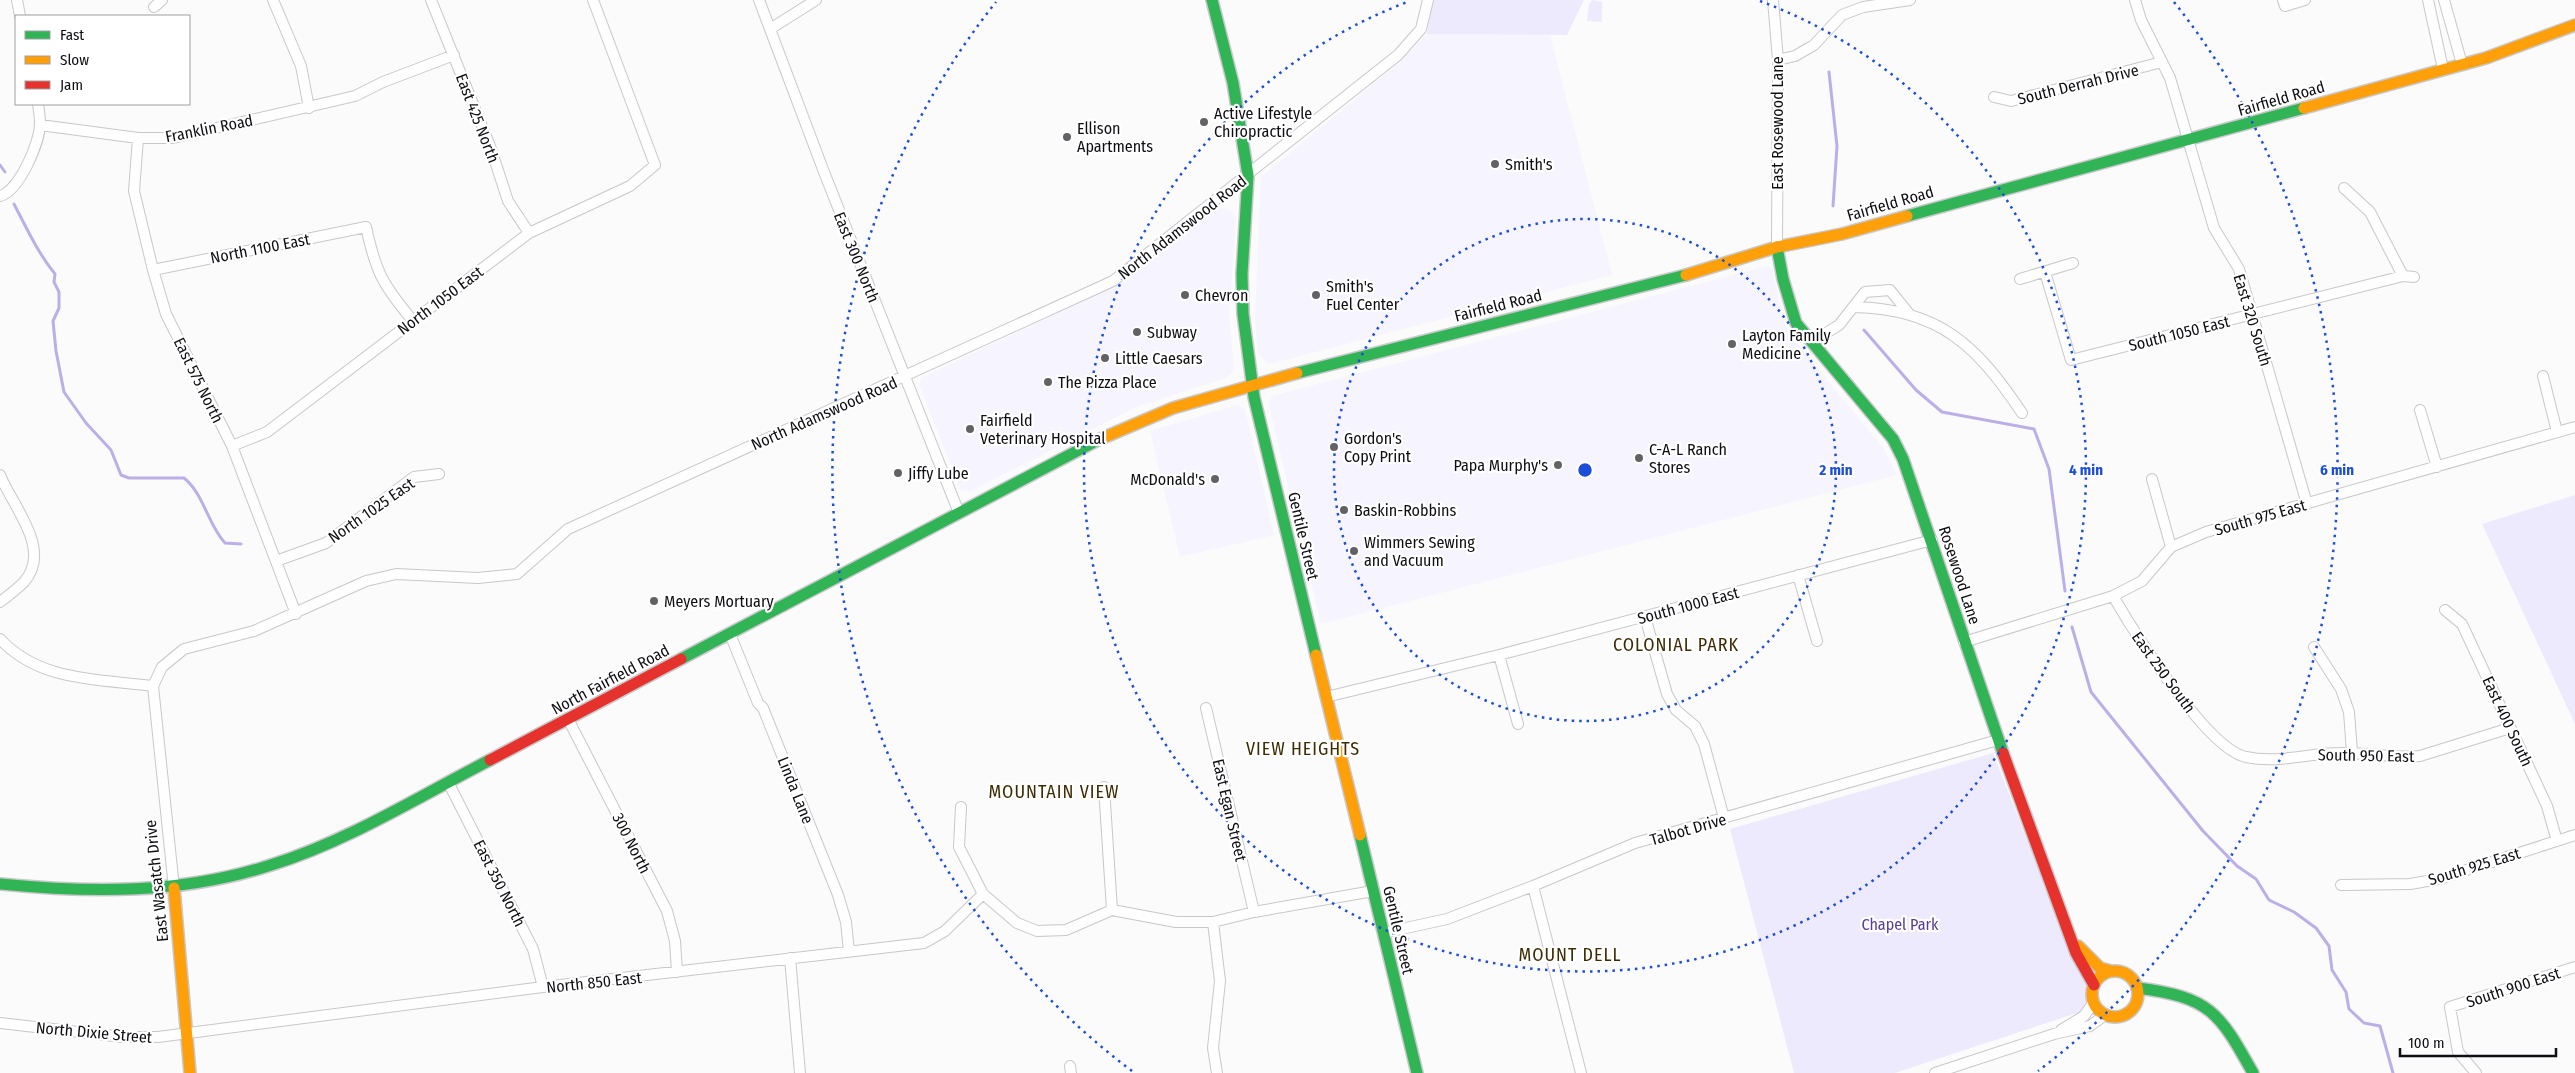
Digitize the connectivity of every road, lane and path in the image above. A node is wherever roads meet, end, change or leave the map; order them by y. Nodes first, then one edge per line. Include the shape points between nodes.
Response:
1 (17, 0) edge
2 (162, 0) edge
3 (273, 0) edge
4 (431, 0) edge
5 (593, 0) edge
6 (759, 0) edge
7 (816, 0) edge
8 (1212, 0) edge
9 (1428, 0) edge
10 (1773, 0) edge
11 (1906, 0) edge
12 (2135, 0) edge
13 (2304, 0) edge
14 (2428, 0) edge
15 (2444, 0) edge
16 (2284, 3) edge
17 (154, 7) dead end
18 (20, 15) edge
19 (2575, 25) edge
20 (770, 29) junction
21 (454, 55) junction
22 (1778, 60) junction
23 (2162, 62) junction
24 (2462, 64) junction
25 (2443, 69) junction
26 (1994, 97) dead end
27 (38, 105) edge
28 (309, 108) junction
29 (40, 125) junction
30 (138, 138) junction
31 (2188, 141) junction
32 (1248, 175) junction
33 (2344, 188) dead end
34 (0, 196) edge
35 (529, 233) junction
36 (1778, 247) junction
37 (2072, 263) dead end
38 (153, 270) junction
39 (2045, 272) junction
40 (2020, 279) dead end
41 (1856, 307) junction
42 (1910, 315) junction
43 (2252, 315) junction
44 (413, 321) junction
45 (1812, 342) junction
46 (2543, 376) dead end
47 (904, 377) junction
48 (1252, 386) junction
49 (1209, 398) joint
50 (2420, 410) dead end
51 (2022, 413) dead end
52 (2575, 428) edge
53 (2557, 432) junction
54 (232, 446) junction
55 (2437, 467) junction
56 (439, 474) dead end
57 (0, 475) edge
58 (2152, 479) dead end
59 (2307, 504) junction
60 (959, 513) junction
61 (1932, 540) junction
62 (2171, 547) junction
63 (276, 561) junction
64 (1798, 575) junction
65 (2113, 596) junction
66 (0, 602) edge
67 (2445, 610) dead end
68 (296, 614) junction
69 (1645, 617) junction
70 (730, 634) junction
71 (0, 638) edge
72 (1816, 641) dead end
73 (1964, 642) junction
74 (2314, 647) dead end
75 (1499, 656) junction
76 (153, 686) junction
77 (1326, 697) junction
78 (1206, 708) dead end
79 (568, 719) junction
80 (1518, 724) dead end
81 (2510, 728) junction
82 (1998, 740) junction
83 (2221, 744) joint
84 (2352, 752) junction
85 (448, 782) junction
86 (1104, 787) dead end
87 (961, 807) dead end
88 (1724, 818) junction
89 (2575, 835) edge
90 (2557, 841) junction
91 (0, 884) edge
92 (2341, 885) dead end
93 (1533, 886) junction
94 (174, 888) junction
95 (1373, 890) junction
96 (983, 894) junction
97 (1112, 910) junction
98 (1254, 912) junction
99 (1213, 922) junction
100 (1383, 934) junction
101 (2070, 938) junction
102 (849, 951) junction
103 (790, 958) junction
104 (2575, 967) edge
105 (2111, 971) junction
106 (677, 972) junction
107 (2094, 985) junction
108 (543, 987) junction
109 (2137, 988) junction
110 (2172, 994) junction
111 (2137, 1000) junction
112 (2094, 1002) junction
113 (2105, 1015) junction
114 (0, 1023) edge
115 (187, 1034) junction
116 (2054, 1034) junction
117 (190, 1073) edge
118 (800, 1073) edge
119 (1217, 1073) edge
120 (1417, 1073) edge
121 (1581, 1073) edge
122 (1935, 1073) edge
123 (2253, 1073) edge
124 (2476, 1073) edge

1 - 18 street
2 - 17 street
3 - 28 street via 301,66
4 - 21 street, East 425 North
5 - 35 street, North 1050 East via 655,164 630,186
6 - 20 street, East 300 North
7 - 20 street
8 - 32 street, Gentile Street via 1233,83
9 - 32 street, North Adamswood Road via 1421,30 1398,55
10 - 22 street, East Rosewood Lane
11 - 22 street via 1842,14 1814,45 1795,56
12 - 23 street, East 320 South
13 - 16 street
14 - 25 street
15 - 24 street
19 - 24 street, Fairfield Road via 2519,48
20 - 47 street, East 300 North
21 - 28 street, Franklin Road via 355,96
21 - 35 street, East 425 North via 508,201
22 - 36 street, East Rosewood Lane
23 - 26 street, South Derrah Drive via 2011,101
23 - 31 street, East 320 South via 2170,78
24 - 25 street, Fairfield Road
25 - 31 street, Fairfield Road
27 - 29 street
28 - 30 street, Franklin Road via 173,138
29 - 30 street, Franklin Road
29 - 34 street via 21,177 7,194
30 - 38 street, East 575 North via 134,191
31 - 36 street, Fairfield Road via 1842,234
31 - 43 street, East 320 South via 2205,205 2214,228 2238,269
32 - 47 street, North Adamswood Road via 1113,281
32 - 48 street, Gentile Street via 1242,274 1243,314
33 - 43 street, South 1050 East via 2370,212 2408,277
35 - 44 street, North 1050 East
36 - 45 street, Rosewood Lane via 1783,279 1796,323
36 - 48 street, Fairfield Road via 1696,273
37 - 39 street
38 - 44 street, North 1100 East via 366,227 374,264 388,291
38 - 54 street, East 575 North via 166,314
39 - 40 street
39 - 43 street, South 1050 East via 2071,360
41 - 42 street via 1886,308
41 - 42 street via 1865,292 1890,290
41 - 45 street via 1839,325
42 - 51 street via 1944,327 1978,356 1999,378
43 - 59 street, East 320 South
44 - 54 street, North 1050 East via 267,432
45 - 61 street, Rosewood Lane via 1893,439
46 - 53 street
47 - 60 street, East 300 North
47 - 68 street, North Adamswood Road via 568,529 517,574 478,578 396,574 366,581
48 - 49 street, Fairfield Road
48 - 77 street, Gentile Street
49 - 60 street, North Fairfield Road via 1173,408 1121,429
50 - 55 street
52 - 53 street, South 975 East
53 - 55 street, South 975 East
54 - 63 street, East 575 North
55 - 59 street, South 975 East
56 - 63 street, North 1025 East via 414,478 326,543
57 - 66 street via 32,535 34,562 24,581
58 - 62 street
59 - 62 street, South 975 East via 2206,532
60 - 70 street, North Fairfield Road
61 - 64 street, South 1000 East
61 - 73 street, Rosewood Lane
62 - 65 street, South 975 East via 2142,581
63 - 68 street, East 575 North
64 - 69 street, South 1000 East
64 - 72 street
65 - 73 street, South 975 East
65 - 83 street, East 250 South via 2128,622 2198,718
67 - 81 street, East 400 South via 2462,624
68 - 76 street, North Adamswood Road via 254,630 184,649 162,667
69 - 75 street, South 1000 East
69 - 88 street via 1667,694 1676,710 1695,726 1704,744
70 - 79 street, North Fairfield Road
70 - 102 street, Linda Lane via 838,895 846,922
71 - 76 street via 23,658 52,672
73 - 82 street, Rosewood Lane
74 - 84 street via 2344,697 2349,712
75 - 77 street, South 1000 East
75 - 80 street
76 - 94 street, East Wasatch Drive
77 - 95 street, Gentile Street
78 - 98 street, East Egan Street
79 - 85 street, North Fairfield Road
79 - 106 street, 300 North via 667,911 675,940
81 - 84 street, South 950 East via 2420,756 2406,758
81 - 90 street, East 400 South via 2547,806
82 - 88 street, Talbot Drive
82 - 101 street, Rosewood Lane
83 - 84 street, South 950 East via 2244,757 2270,761
85 - 94 street, North Fairfield Road via 298,857 228,878
85 - 108 street, East 350 North via 533,949
86 - 97 street
87 - 96 street via 959,847
88 - 93 street, Talbot Drive via 1635,844
89 - 90 street, South 925 East
90 - 92 street, South 925 East via 2439,879 2410,884
91 - 94 street, North Fairfield Road via 90,892
93 - 100 street, Talbot Drive via 1447,918
93 - 121 street
94 - 115 street, East Wasatch Drive
95 - 98 street
95 - 100 street, Gentile Street
96 - 97 street via 1017,923 1037,931 1066,930
96 - 102 street, North 850 East via 946,931 924,943
97 - 99 street via 1176,922
98 - 99 street
99 - 119 street via 1220,982 1212,1048
100 - 120 street, Gentile Street
101 - 105 street, Rosewood Lane via 2100,968
101 - 107 street, Rosewood Lane
102 - 103 street, North 850 East
103 - 106 street, North 850 East
103 - 118 street
104 - 124 street, South 900 East via 2450,1007 2458,1052
105 - 107 street
105 - 109 street via 2126,974
106 - 108 street, North 850 East
107 - 112 street
108 - 115 street, North 850 East
109 - 110 street
109 - 111 street
110 - 111 street
110 - 123 street via 2197,1002 2223,1022
111 - 113 street via 2122,1016
112 - 113 street
112 - 116 street via 2084,1016
113 - 116 street via 2090,1026
114 - 115 street, North Dixie Street via 122,1037
115 - 117 street, East Wasatch Drive
116 - 122 street

